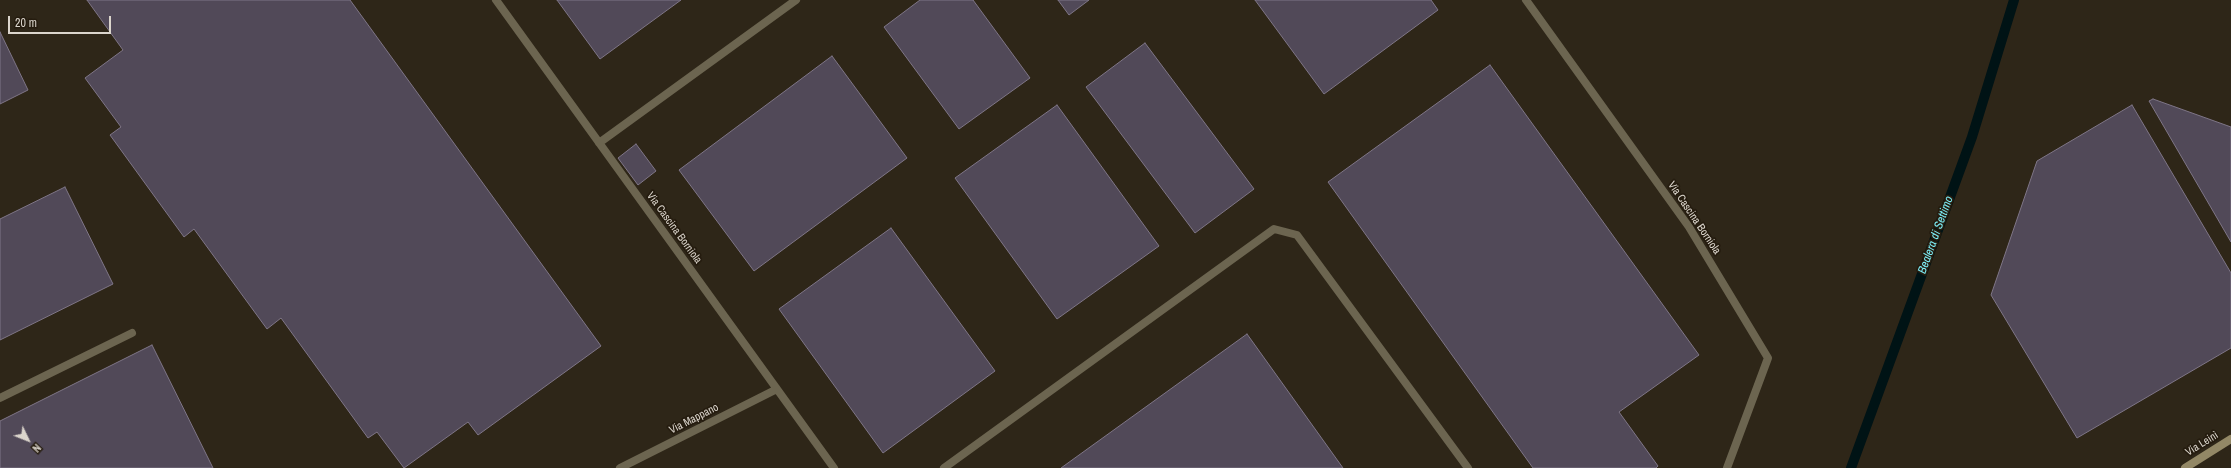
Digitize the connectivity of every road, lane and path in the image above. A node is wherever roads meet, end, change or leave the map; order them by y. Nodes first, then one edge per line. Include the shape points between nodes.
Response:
1 (496, 0) edge
2 (796, 0) edge
3 (1526, 0) edge
4 (599, 143) junction
5 (132, 333) dead end
6 (777, 389) junction
7 (0, 398) edge
8 (2231, 439) edge
9 (620, 468) edge
10 (834, 468) edge
11 (944, 468) edge
12 (1468, 468) edge
13 (1727, 468) edge
14 (2185, 468) edge

1 - 4 street, Via Cascina Borniola
2 - 4 street
3 - 13 street, Via Cascina Borniola via 1689,227 1768,358
4 - 6 street, Via Cascina Borniola
5 - 7 street
6 - 9 street, Via Mappano
6 - 10 street, Via Cascina Borniola
8 - 14 street, Via Leinì
11 - 12 street via 1274,230 1297,235

